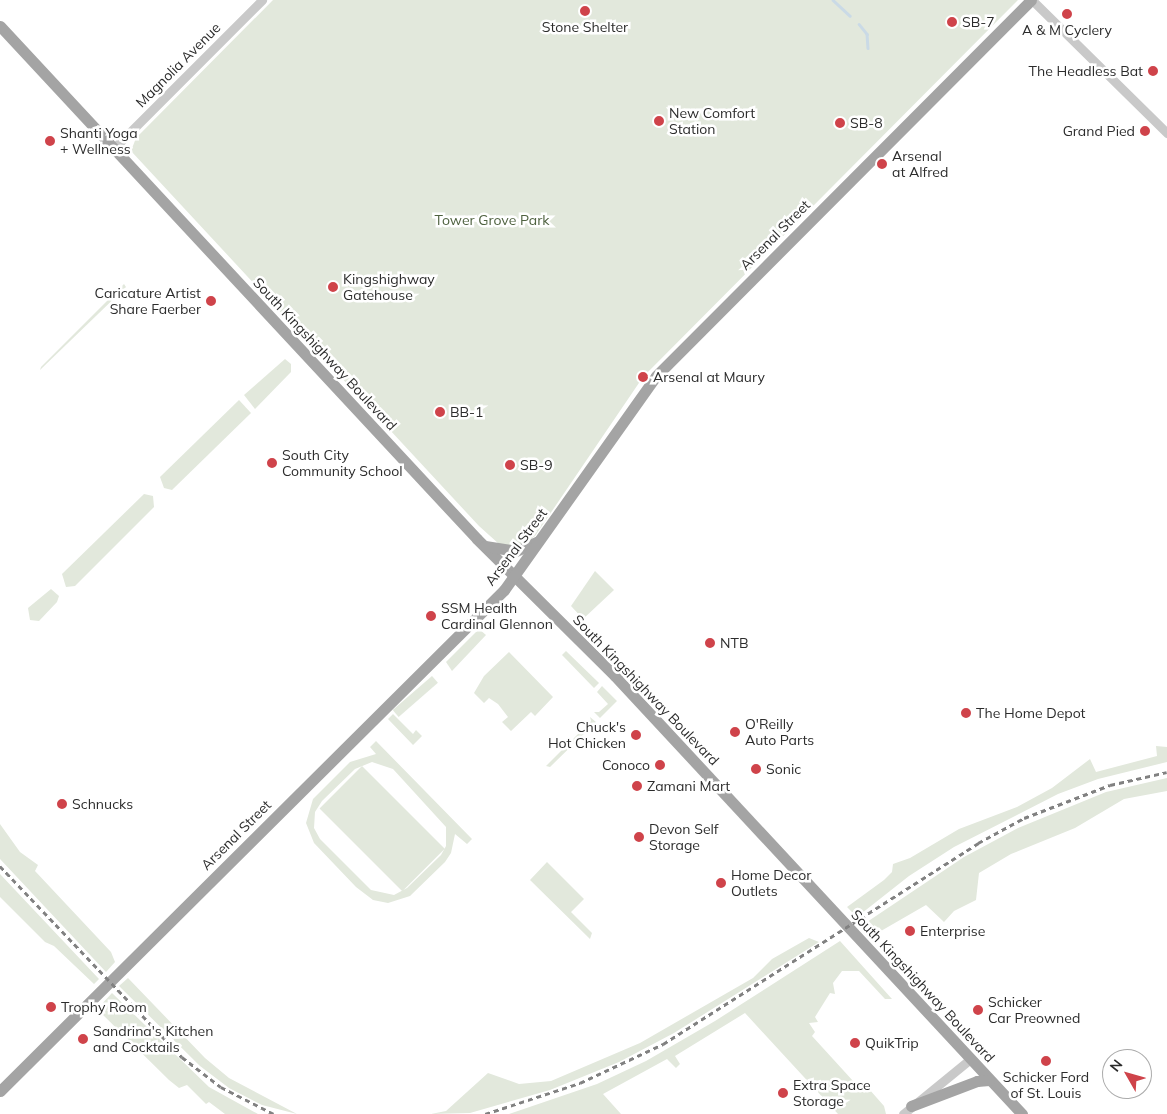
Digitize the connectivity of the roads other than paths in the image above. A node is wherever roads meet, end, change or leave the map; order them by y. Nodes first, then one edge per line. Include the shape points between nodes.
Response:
1 (262, 0) edge
2 (1031, 0) edge
3 (0, 26) edge
4 (1167, 133) edge
5 (113, 149) junction
6 (545, 535) junction
7 (484, 545) junction
8 (515, 577) junction
9 (970, 1060) junction
10 (989, 1080) junction
11 (0, 1091) edge
12 (907, 1110) edge
13 (1022, 1114) edge

1 - 5 street, Magnolia Avenue
2 - 4 street
2 - 6 main road, Arsenal Street via 656,376
3 - 5 main road, South Kingshighway Boulevard
5 - 7 main road, South Kingshighway Boulevard
6 - 7 main road via 529,547 516,551
6 - 8 main road, Arsenal Street
7 - 8 main road, South Kingshighway Boulevard
8 - 9 main road, South Kingshighway Boulevard via 620,682
8 - 11 main road, Arsenal Street
9 - 10 main road, South Kingshighway Boulevard
9 - 12 street
10 - 12 main road via 977,1081
10 - 13 main road, South Kingshighway Boulevard

